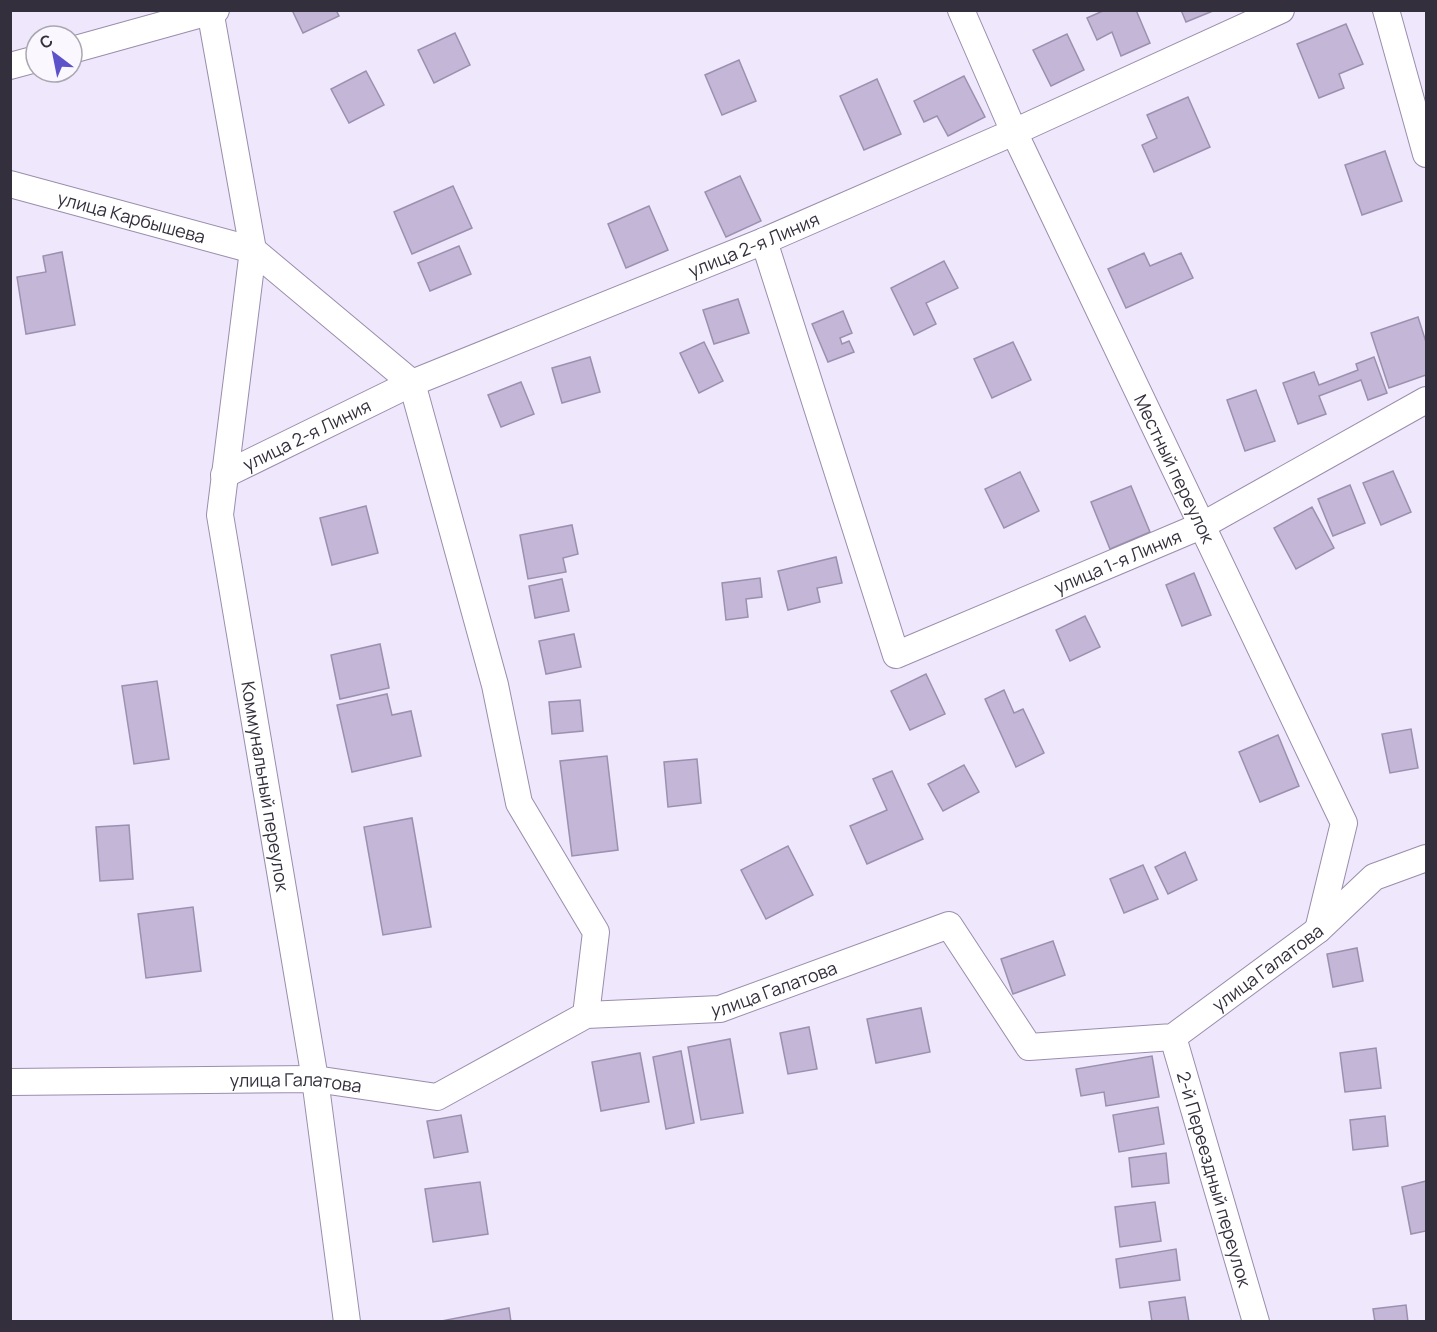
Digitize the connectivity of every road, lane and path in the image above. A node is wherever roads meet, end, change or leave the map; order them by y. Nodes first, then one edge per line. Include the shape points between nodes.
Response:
1 (961, 10) edge
2 (1281, 10) edge
3 (1386, 10) edge
4 (212, 11) edge
5 (84, 47) edge
6 (1014, 132) junction
7 (1426, 154) edge
8 (10, 184) edge
9 (764, 241) junction
10 (253, 250) junction
11 (412, 383) junction
12 (1426, 400) edge
13 (224, 475) junction
14 (1203, 525) junction
15 (1426, 858) edge
16 (1318, 930) junction
17 (586, 1015) junction
18 (1173, 1037) junction
19 (315, 1079) junction
20 (10, 1082) edge
21 (347, 1322) edge
22 (1256, 1322) edge

1 - 6 street, Местный переулок
2 - 6 street, улица 2-я Линия
3 - 7 street
4 - 5 street
4 - 10 street, Коммунальный переулок
6 - 9 street, улица 2-я Линия
6 - 14 street, Местный переулок
8 - 10 street, улица Карбышева
9 - 11 street, улица 2-я Линия
9 - 14 street, улица 1-я Линия via 896,655
10 - 11 street
10 - 13 street, Коммунальный переулок
11 - 13 street, улица 2-я Линия
11 - 17 street via 495,685 519,803 596,932
12 - 14 street, улица 1-я Линия
13 - 19 street, Коммунальный переулок via 220,515
14 - 16 street, Местный переулок via 1344,823
15 - 16 street, улица Галатова via 1374,877
16 - 18 street, улица Галатова
17 - 18 street, улица Галатова via 720,1010 949,925 1029,1047
17 - 19 street, улица Галатова via 437,1097
18 - 22 street, 2-й Переездный переулок
19 - 20 street, улица Галатова
19 - 21 street, Коммунальный переулок

